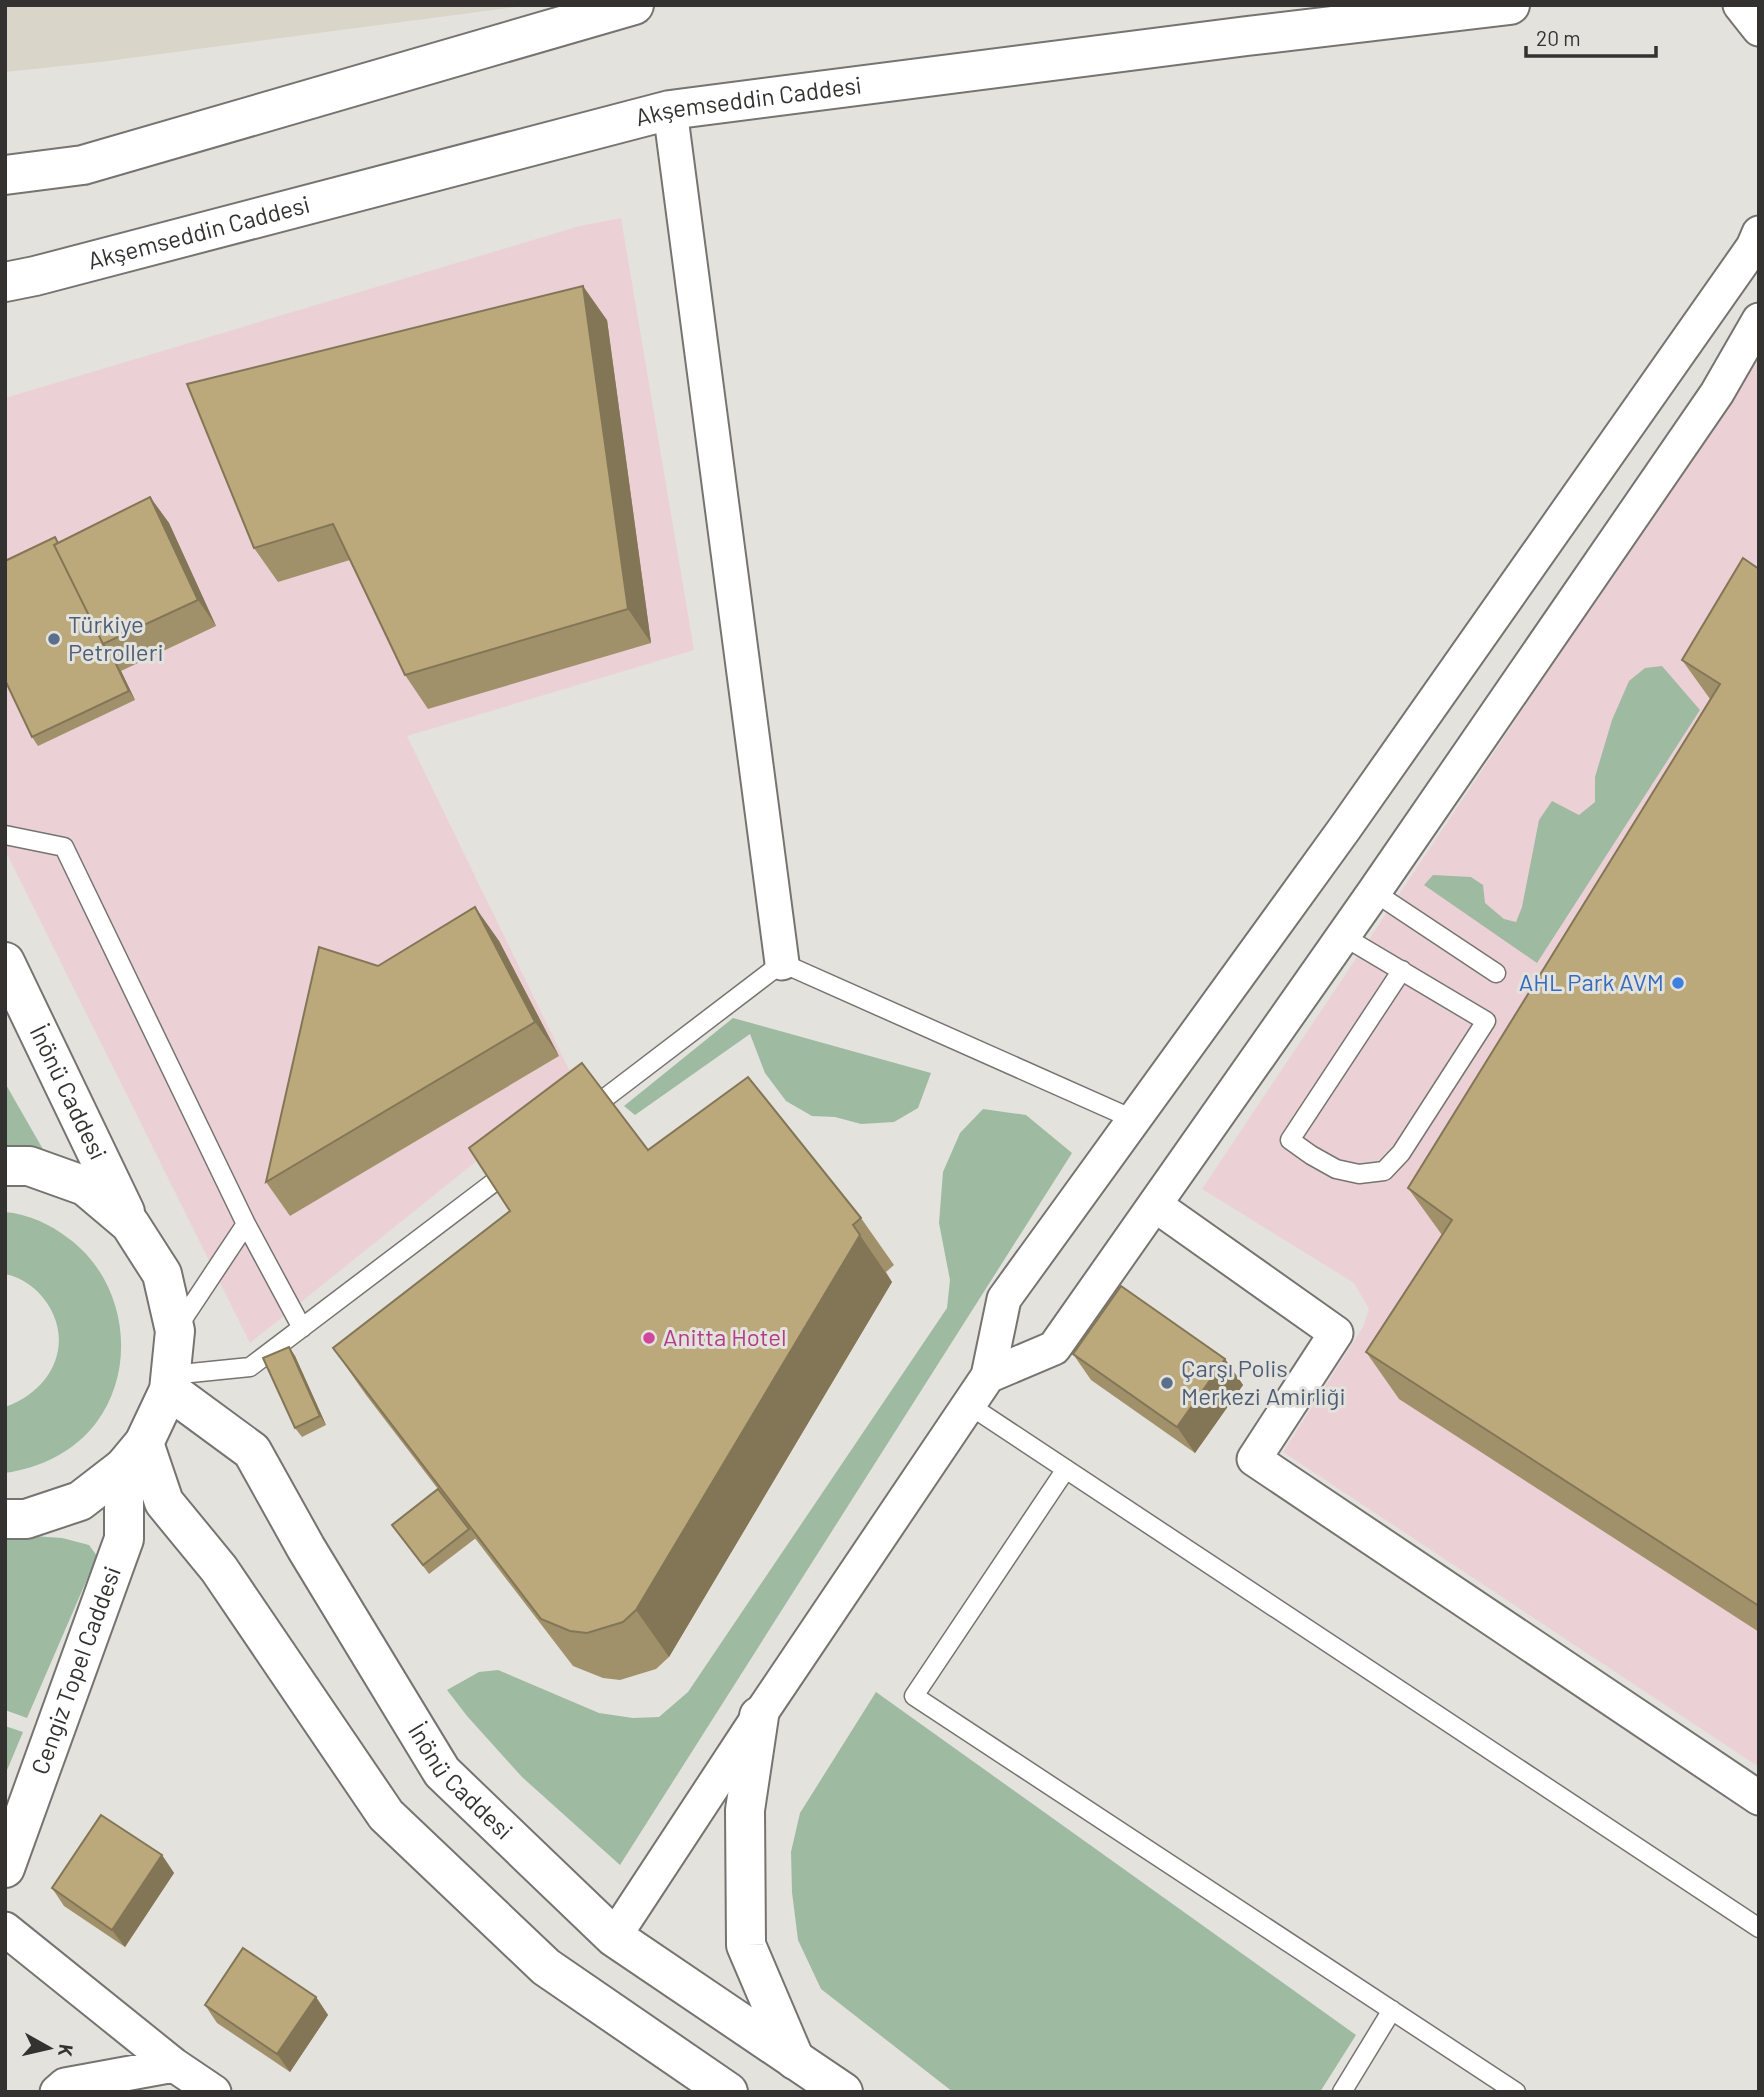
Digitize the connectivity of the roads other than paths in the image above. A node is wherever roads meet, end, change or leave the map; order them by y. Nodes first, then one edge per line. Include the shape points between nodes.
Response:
1 (634, 5) edge
2 (1510, 5) edge
3 (1740, 5) edge
4 (1759, 29) edge
5 (670, 110) junction
6 (5, 175) edge
7 (1759, 233) edge
8 (15, 284) edge
9 (1759, 320) edge
10 (5, 835) edge
11 (1374, 892) junction
12 (1343, 936) junction
13 (5, 962) edge
14 (782, 963) junction
15 (1402, 970) junction
16 (1496, 973) dead end
17 (1135, 1120) junction
18 (574, 1121) edge
19 (520, 1162) edge
20 (5, 1166) edge
21 (1154, 1205) junction
22 (130, 1224) junction
23 (246, 1224) junction
24 (302, 1328) junction
25 (175, 1331) junction
26 (988, 1376) junction
27 (170, 1382) junction
28 (968, 1405) junction
29 (134, 1455) junction
30 (1066, 1469) junction
31 (5, 1520) edge
32 (759, 1716) junction
33 (1759, 1798) edge
34 (5, 1868) edge
35 (1759, 1928) edge
36 (5, 1929) edge
37 (614, 1937) junction
38 (1392, 2010) junction
39 (795, 2060) junction
40 (174, 2065) junction
41 (57, 2092) edge
42 (214, 2092) edge
43 (728, 2092) edge
44 (843, 2092) edge
45 (1342, 2092) edge
46 (1516, 2092) edge

1 - 6 main road via 83,165
2 - 5 main road, Akşemseddin Caddesi
3 - 4 street
5 - 8 main road, Akşemseddin Caddesi
5 - 14 street
7 - 17 street via 1345,828
9 - 11 street via 1717,393
10 - 23 lane via 64,847
11 - 12 street
11 - 16 lane
12 - 15 lane
12 - 21 street
13 - 22 main road, İnönü Caddesi
14 - 17 lane
14 - 18 lane
15 - 15 lane via 1486,1021 1401,1153 1384,1171 1359,1174 1336,1169 1290,1140
17 - 26 street via 1004,1300
19 - 24 lane
20 - 22 main road via 29,1166 85,1186
21 - 26 street via 1054,1348
21 - 33 street via 1336,1334 1254,1459
22 - 25 main road via 162,1274
23 - 24 lane
23 - 25 lane
24 - 27 lane via 250,1367
25 - 27 main road
26 - 28 street
27 - 29 main road
27 - 37 main road, İnönü Caddesi via 252,1451 442,1772
28 - 30 lane
28 - 32 street
29 - 31 main road via 80,1502 26,1519
29 - 34 main road, Cengiz Topel Caddesi via 124,1539
29 - 43 main road via 164,1502 219,1569 386,1815 546,1967
30 - 35 lane
30 - 38 lane via 914,1696
32 - 37 street
32 - 39 main road via 745,1810 746,1945
36 - 40 street
37 - 39 main road, İnönü Caddesi
38 - 45 lane
38 - 46 lane
39 - 44 main road, İnönü Caddesi
40 - 41 street via 65,2085
40 - 42 street

